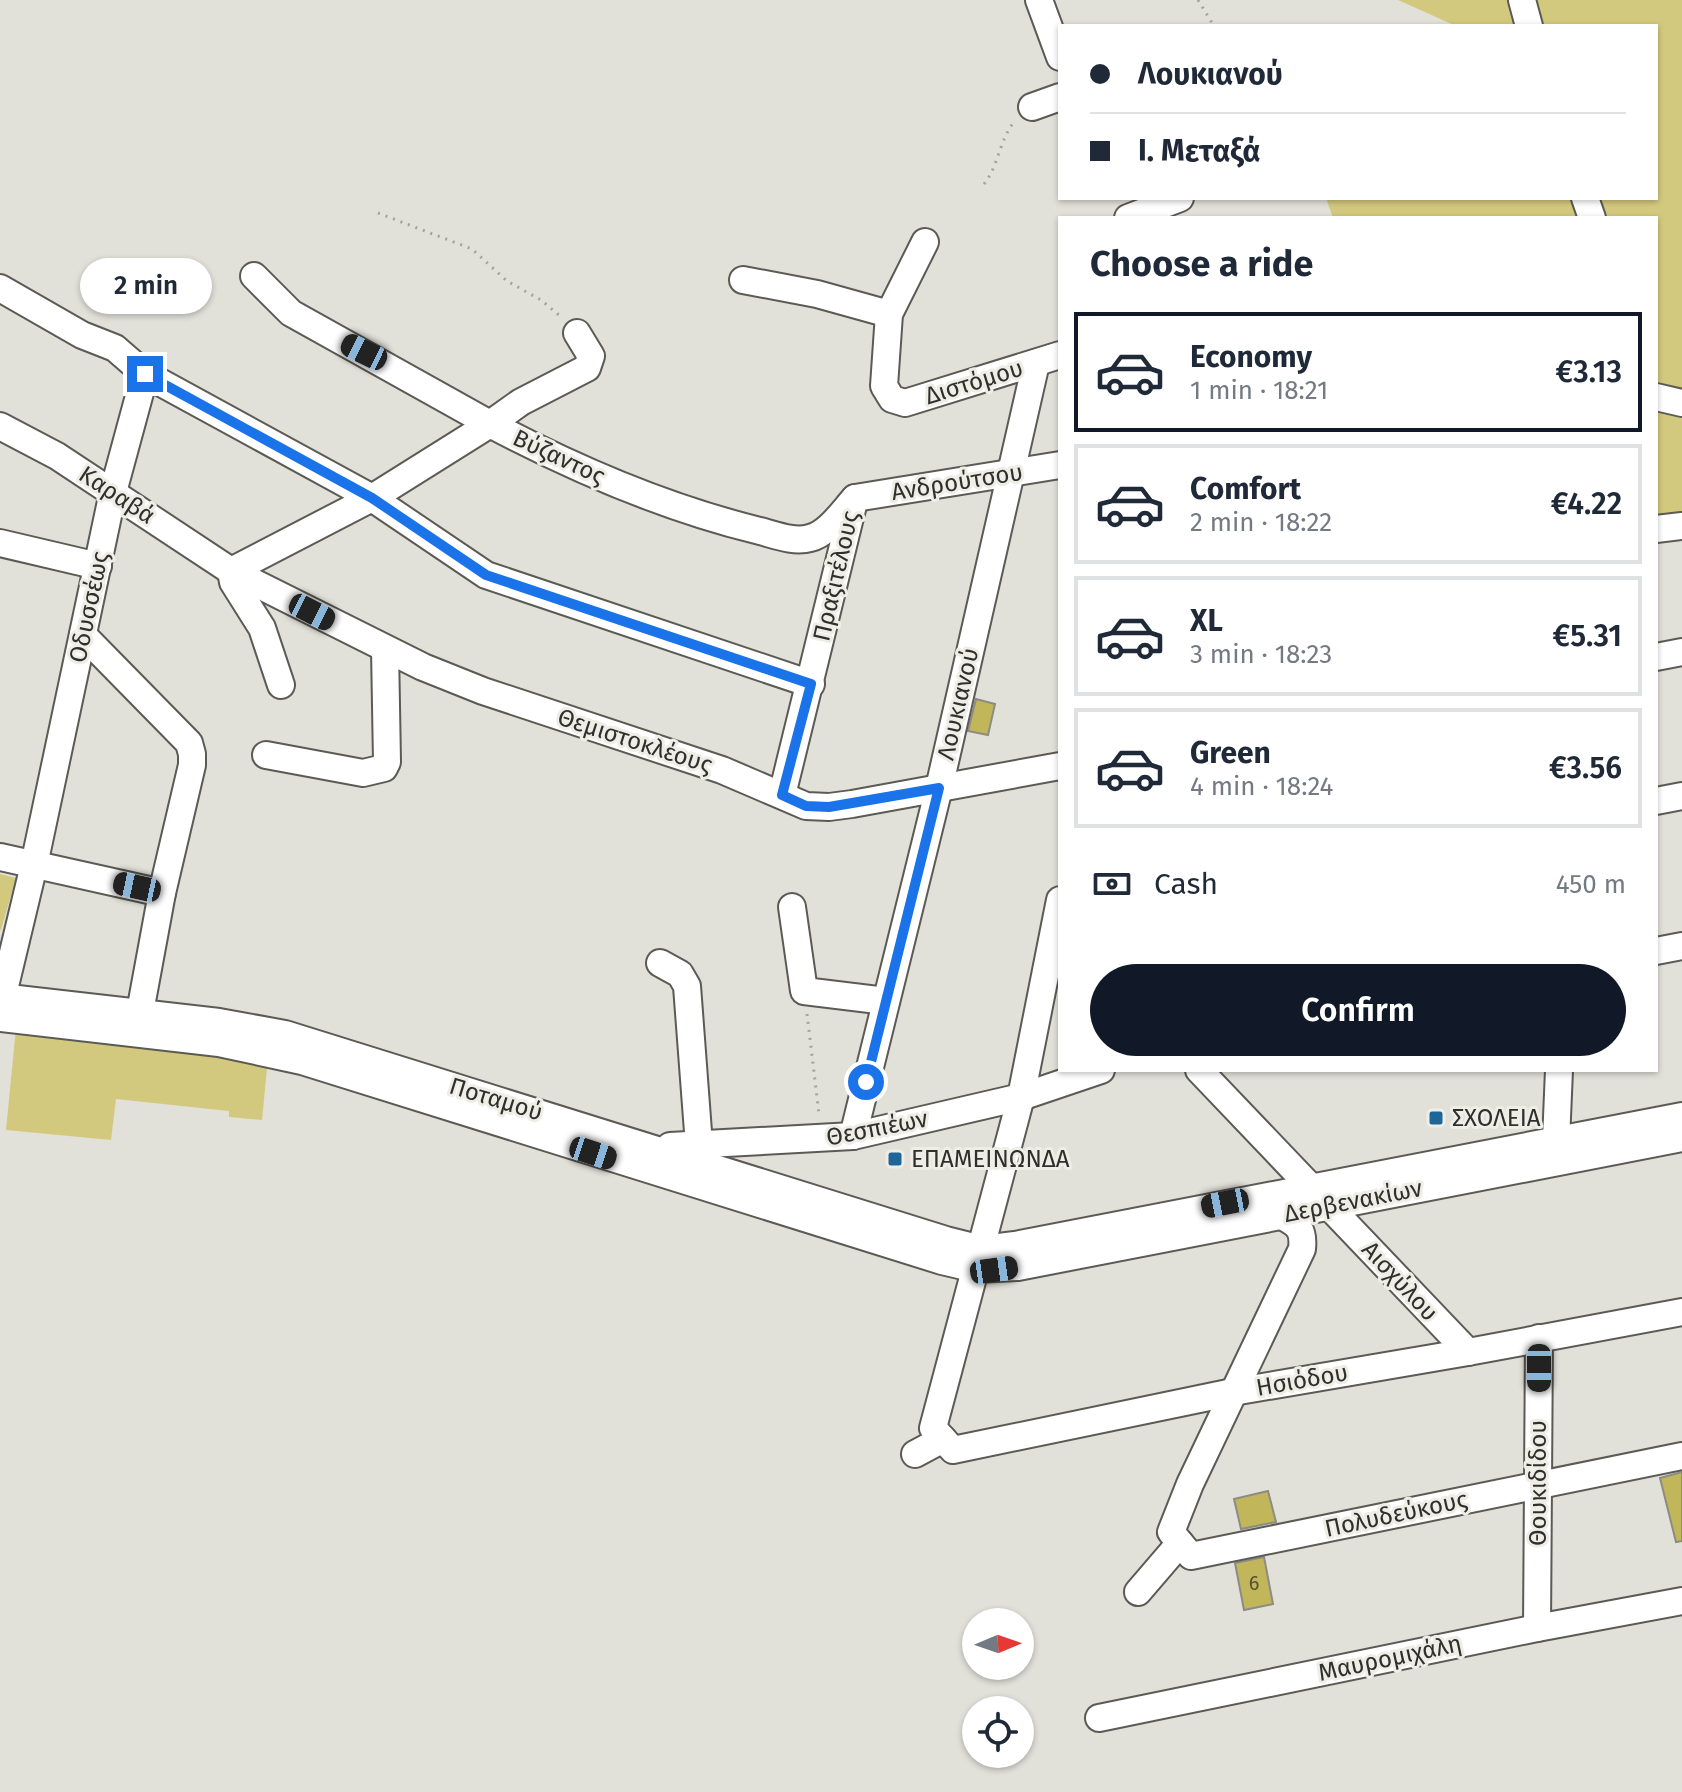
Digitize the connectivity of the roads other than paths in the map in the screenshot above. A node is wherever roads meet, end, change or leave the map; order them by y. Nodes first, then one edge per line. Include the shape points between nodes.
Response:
1 (1039, 0) edge
2 (1522, 0) edge
3 (1528, 24) edge
4 (1058, 52) edge
5 (1058, 98) edge
6 (1032, 107) road end
7 (1175, 200) edge
8 (1133, 216) edge
9 (925, 242) dead end
10 (254, 276) dead end
11 (743, 280) dead end
12 (0, 288) edge
13 (889, 314) junction
14 (577, 333) road end
15 (1048, 359) edge
16 (145, 374) junction
17 (1658, 397) edge
18 (1682, 403) edge
19 (490, 424) junction
20 (0, 426) edge
21 (1058, 465) edge
22 (1012, 474) junction
23 (113, 492) junction
24 (372, 498) junction
25 (855, 498) junction
26 (1682, 526) edge
27 (1658, 529) edge
28 (0, 543) edge
29 (98, 566) junction
30 (231, 571) junction
31 (83, 635) junction
32 (385, 649) junction
33 (1682, 652) edge
34 (1658, 657) edge
35 (811, 684) junction
36 (281, 685) dead end
37 (266, 755) dead end
38 (1058, 766) edge
39 (939, 788) junction
40 (782, 795) junction
41 (1682, 796) edge
42 (1658, 801) edge
43 (0, 857) edge
44 (34, 865) junction
45 (162, 893) junction
46 (792, 907) dead end
47 (1058, 920) edge
48 (1682, 946) edge
49 (1658, 951) edge
50 (660, 963) dead end
51 (886, 1001) junction
52 (1, 1004) edge
53 (140, 1012) junction
54 (1095, 1072) edge
55 (1201, 1072) edge
56 (1559, 1072) edge
57 (1021, 1097) junction
58 (1682, 1116) edge
59 (853, 1136) junction
60 (1682, 1138) edge
61 (1556, 1141) junction
62 (699, 1145) junction
63 (647, 1146) junction
64 (1320, 1196) junction
65 (1282, 1216) junction
66 (979, 1259) junction
67 (1682, 1312) edge
68 (1539, 1338) junction
69 (1468, 1352) junction
70 (1233, 1392) junction
71 (938, 1433) junction
72 (915, 1454) dead end
73 (1682, 1456) edge
74 (1538, 1485) junction
75 (1180, 1543) junction
76 (1138, 1592) dead end
77 (1682, 1601) edge
78 (1537, 1628) junction
79 (1099, 1718) dead end

1 - 4 street
2 - 3 street
5 - 6 street
7 - 8 street
9 - 13 street
10 - 19 street via 291,313
11 - 13 street
12 - 16 street via 115,348
13 - 15 street, Διστόμου via 884,381 890,397 905,403
14 - 19 street via 591,356 587,368
15 - 22 street, Λουκιανού
16 - 23 street, Οδυσσέως
16 - 24 street
17 - 18 street
19 - 24 street, Βύζαντος
19 - 25 street, Βύζαντος via 580,469 708,518 795,539 822,533
20 - 23 street, Καραβά
21 - 22 street, Ανδρούτσου
22 - 25 street, Ανδρούτσου
22 - 39 street, Λουκιανού
23 - 29 street, Οδυσσέως
23 - 30 street, Καραβά
24 - 30 street, Βύζαντος
24 - 35 street via 486,575
25 - 35 street, Πραξιτέλους
26 - 27 street
28 - 29 street
29 - 31 street, Οδυσσέως
30 - 32 street, Θεμιστοκλέους
30 - 36 street via 262,628
31 - 44 street, Οδυσσέως
31 - 45 street via 189,743 192,765
32 - 37 street via 384,768 363,773
32 - 40 street, Θεμιστοκλέους via 464,684
33 - 34 street
35 - 40 street, Πραξιτέλους
38 - 39 street, Θεμιστοκλέους
39 - 40 street, Θεμιστοκλέους via 829,807 806,806
39 - 51 street, Λουκιανού
41 - 42 street
43 - 44 street
44 - 45 street
44 - 52 street, Οδυσσέως
45 - 53 street
46 - 51 street via 804,991
47 - 57 street
48 - 49 street
50 - 62 street via 680,974 687,986
51 - 59 street, Λουκιανού
52 - 53 street, Ποταμού
52 - 66 street, Ποταμού via 302,1061 855,1236
53 - 63 street, Ποταμού via 285,1034
54 - 57 street, Θεσπιέων
55 - 64 street, Αισχύλου
56 - 61 street
57 - 59 street, Θεσπιέων
57 - 66 street
58 - 61 street, Δερβενακίων
59 - 62 street, Θεσπιέων
60 - 64 street, Δερβενακίων
61 - 64 street, Δερβενακίων
62 - 63 street, Θεσπιέων
63 - 66 street, Ποταμού via 946,1240
64 - 65 street, Δερβενακίων
64 - 66 street, Δερβενακίων via 1015,1245
64 - 69 street, Αισχύλου
65 - 66 street, Δερβενακίων via 1018,1267
65 - 70 street via 1297,1224 1302,1249
66 - 71 street
67 - 68 street, Ησιόδου
68 - 69 street, Ησιόδου
68 - 74 street, Θουκιδίδου
69 - 70 street, Ησιόδου
70 - 71 street, Ησιόδου via 953,1450
70 - 75 street via 1171,1532
71 - 72 street
73 - 74 street, Πολυδεύκους
74 - 75 street, Πολυδεύκους via 1191,1556
74 - 78 street, Θουκιδίδου
75 - 76 street
77 - 78 street, Μαυρομιχάλη
78 - 79 street, Μαυρομιχάλη

